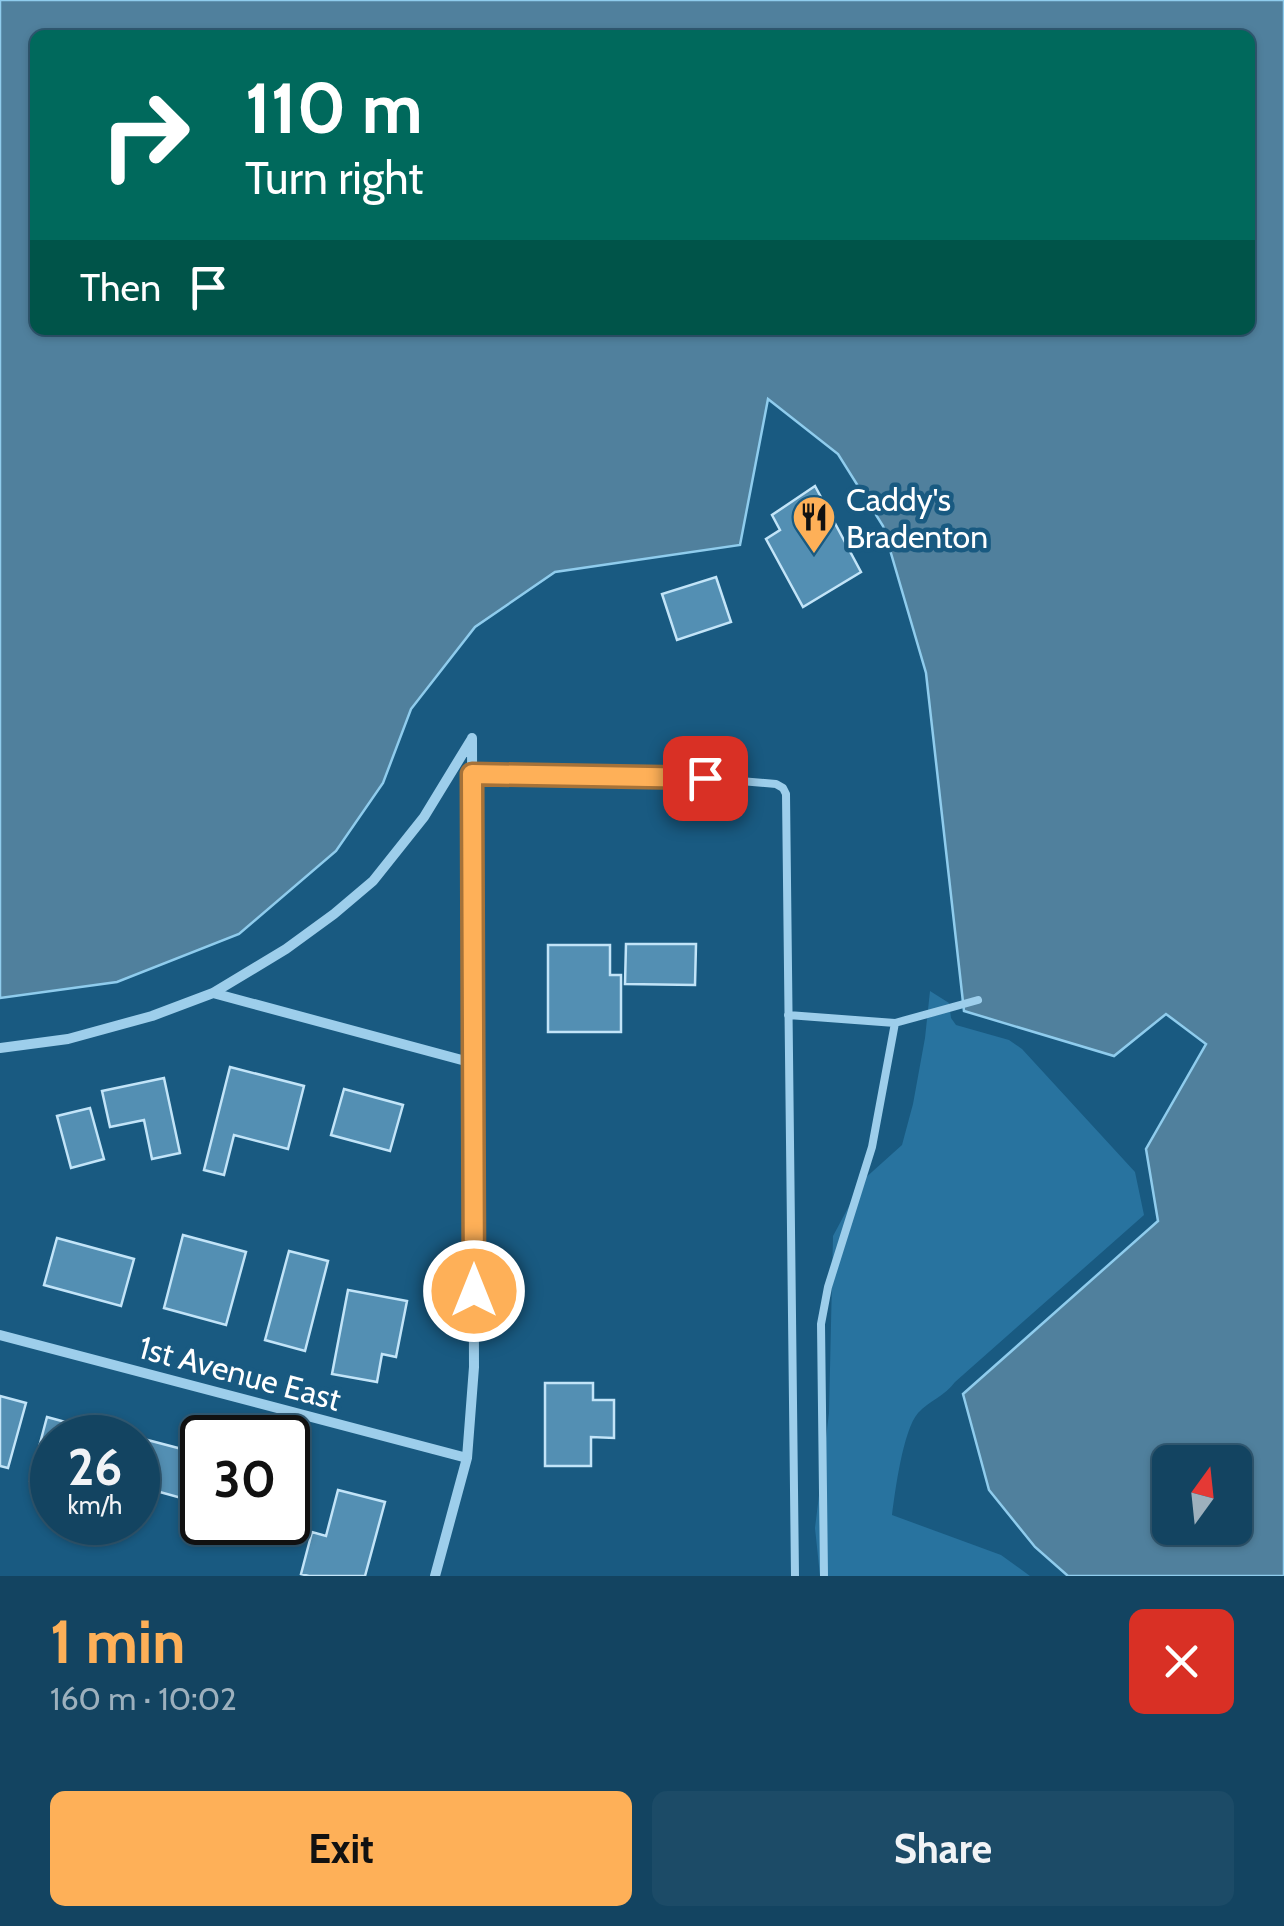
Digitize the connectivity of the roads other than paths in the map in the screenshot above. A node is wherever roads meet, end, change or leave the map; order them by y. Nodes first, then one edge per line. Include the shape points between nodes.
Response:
1 (472, 774) junction
2 (213, 993) junction
3 (978, 1000) dead end
4 (788, 1014) junction
5 (895, 1023) junction
6 (0, 1048) edge
7 (472, 1063) junction
8 (0, 1335) edge
9 (467, 1458) junction
10 (435, 1576) edge
11 (795, 1576) edge
12 (824, 1576) edge

1 - 2 street via 472,738 424,817 373,881
1 - 4 lane via 716,778 783,788
1 - 7 street
2 - 6 street via 68,1039
2 - 7 street
3 - 5 lane
4 - 5 lane
4 - 11 lane
5 - 12 lane via 872,1147 821,1324
7 - 9 street via 474,1367
8 - 9 street, 1st Avenue East
9 - 10 street

